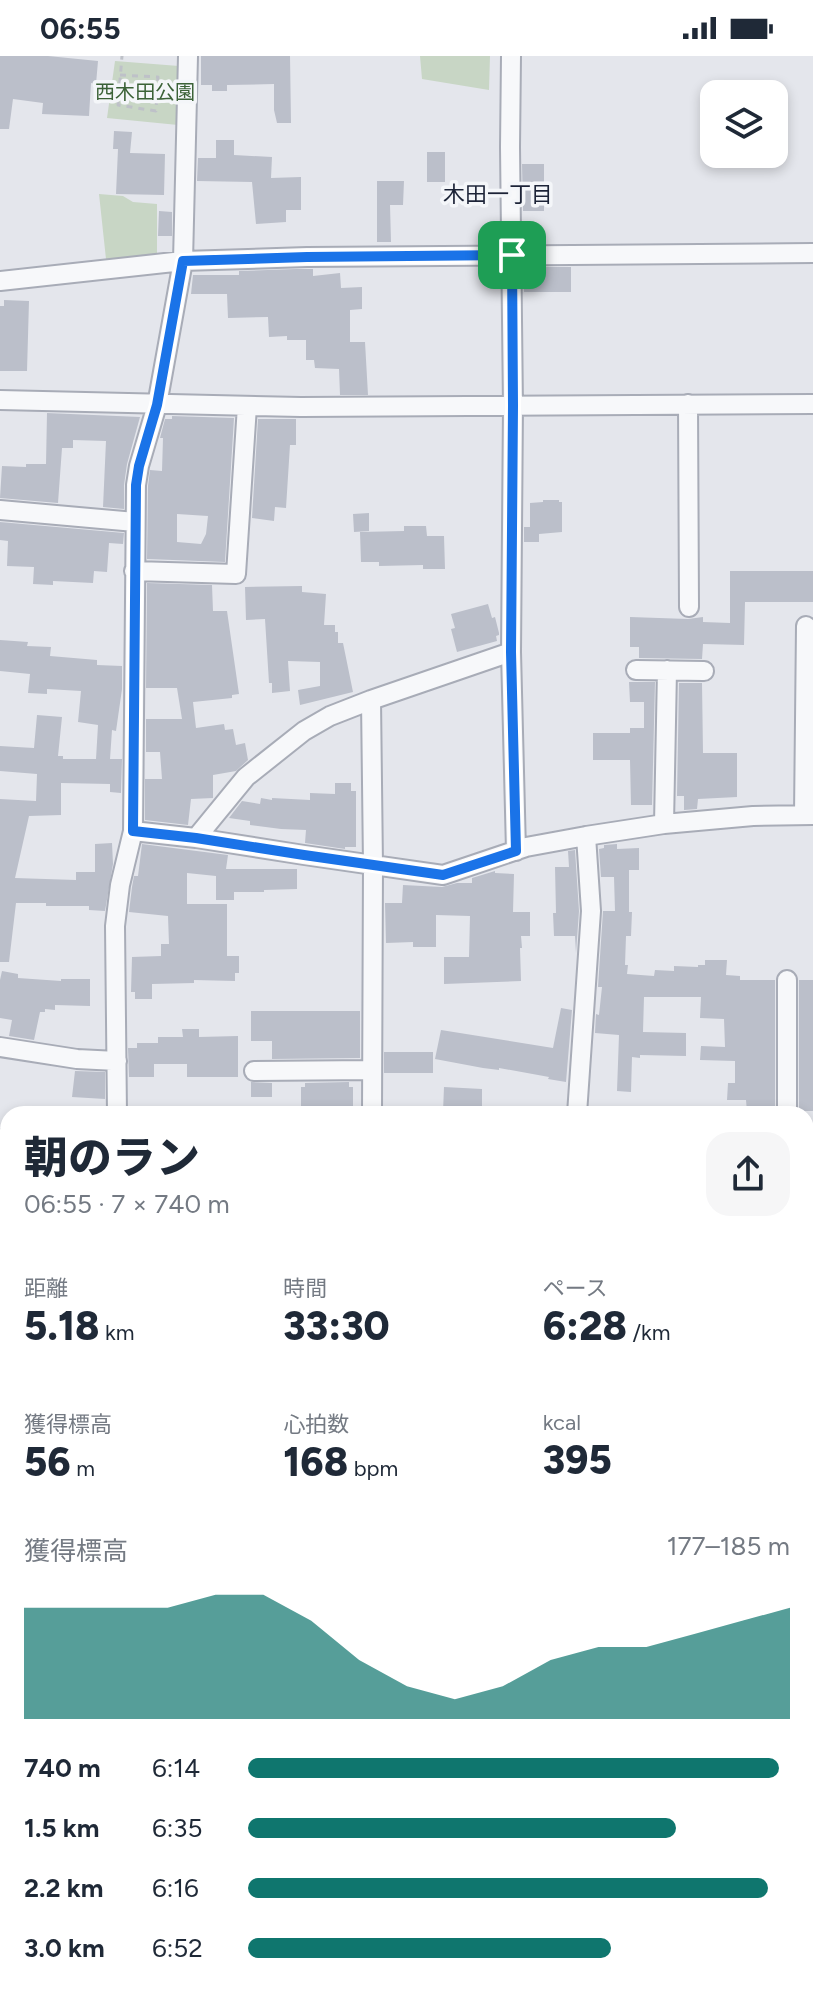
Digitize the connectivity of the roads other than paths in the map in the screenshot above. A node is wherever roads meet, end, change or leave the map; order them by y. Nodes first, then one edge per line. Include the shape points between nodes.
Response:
1 (179, 56) edge
2 (188, 56) edge
3 (511, 56) edge
4 (813, 253) edge
5 (512, 255) junction
6 (183, 261) junction
7 (0, 281) edge
8 (0, 400) edge
9 (688, 404) junction
10 (813, 404) edge
11 (157, 405) junction
12 (247, 406) junction
13 (513, 406) junction
14 (0, 510) edge
15 (135, 522) junction
16 (134, 571) junction
17 (689, 607) dead end
18 (806, 626) dead end
19 (511, 652) junction
20 (636, 670) dead end
21 (667, 670) junction
22 (704, 671) dead end
23 (371, 700) junction
24 (809, 815) edge
25 (664, 824) junction
26 (133, 831) junction
27 (586, 836) junction
28 (196, 838) junction
29 (516, 851) junction
30 (373, 865) junction
31 (787, 980) dead end
32 (0, 1047) edge
33 (117, 1061) junction
34 (372, 1070) junction
35 (254, 1071) dead end
36 (117, 1106) edge
37 (372, 1106) edge
38 (578, 1106) edge
39 (787, 1106) edge

1 - 2 street
2 - 6 street
3 - 5 street
4 - 5 street
5 - 6 street
5 - 13 street
6 - 7 street
6 - 11 street
8 - 11 street
9 - 10 street
9 - 13 street
9 - 17 street
11 - 12 street
11 - 15 street via 139,466
12 - 13 street
12 - 16 street via 236,574
13 - 19 street
14 - 15 street
15 - 16 street
16 - 26 street
18 - 24 street
19 - 23 street
19 - 29 street
20 - 21 street
21 - 22 street
21 - 25 street
23 - 28 street via 304,731 246,777
23 - 30 street
24 - 25 street
25 - 27 street
26 - 28 street
26 - 33 street via 115,926
27 - 29 street
27 - 38 street via 591,911
28 - 30 street
29 - 30 street via 443,875
30 - 34 street
31 - 39 street
32 - 33 street
33 - 36 street
34 - 35 street
34 - 37 street

